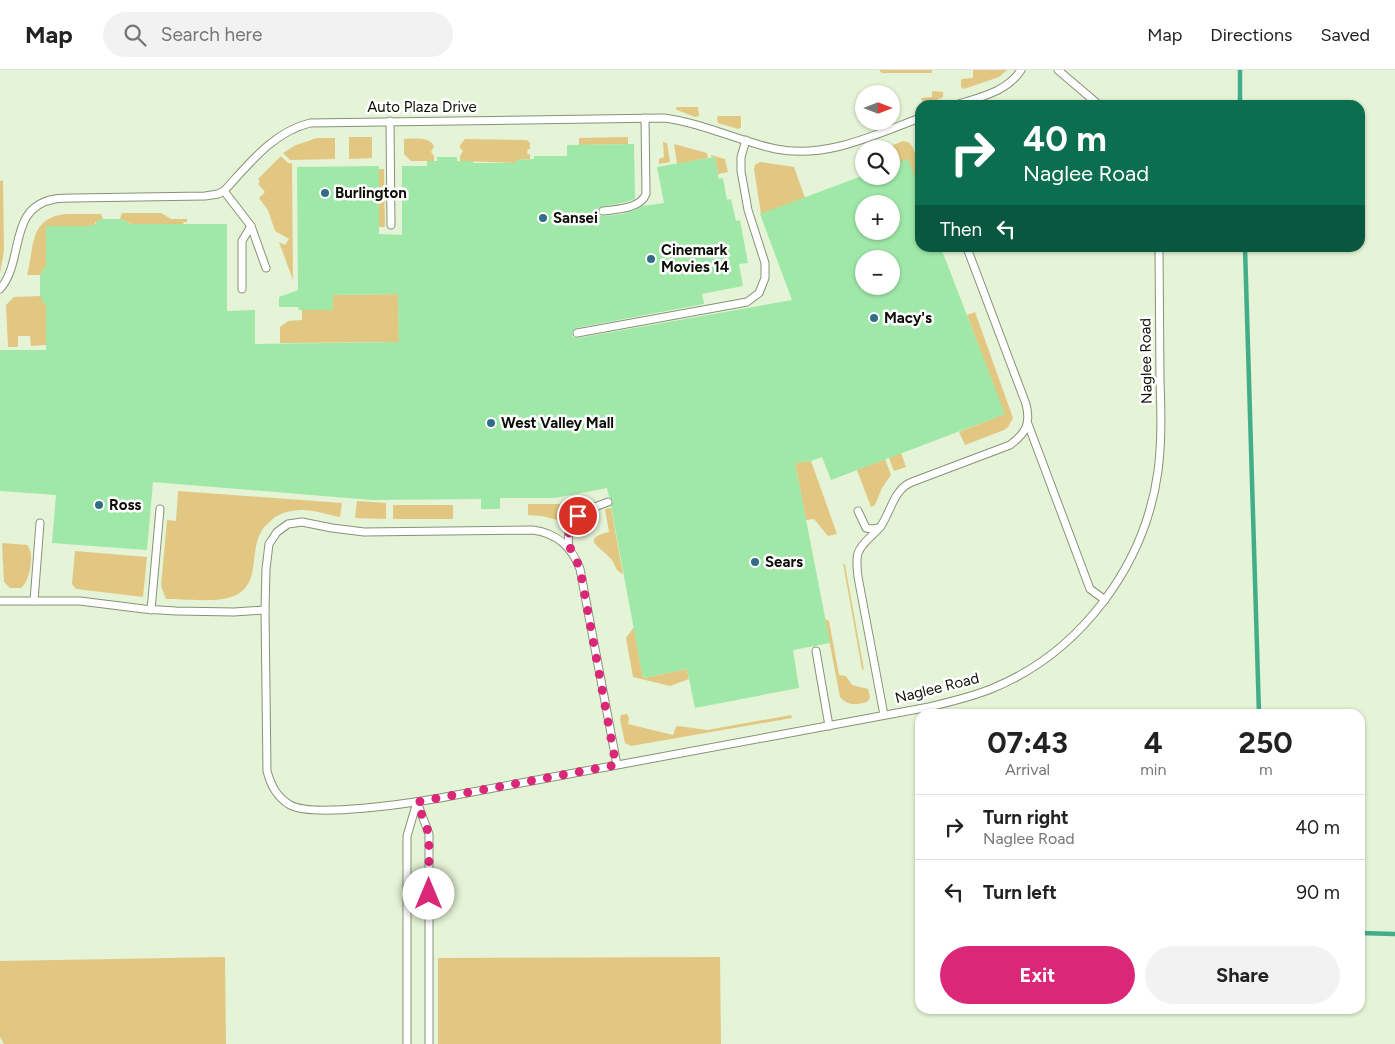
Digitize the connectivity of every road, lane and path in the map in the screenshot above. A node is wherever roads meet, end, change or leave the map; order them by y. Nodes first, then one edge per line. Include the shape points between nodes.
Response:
1 (1021, 70) edge
2 (1058, 70) edge
3 (970, 100) edge
4 (1093, 100) edge
5 (646, 118) junction
6 (390, 121) junction
7 (915, 121) edge
8 (746, 140) junction
9 (224, 191) junction
10 (603, 212) dead end
11 (391, 225) dead end
12 (252, 226) junction
13 (969, 252) edge
14 (1159, 252) edge
15 (266, 268) dead end
16 (0, 289) edge
17 (242, 289) dead end
18 (576, 333) dead end
19 (1028, 424) junction
20 (608, 502) dead end
21 (160, 510) dead end
22 (858, 511) dead end
23 (40, 523) dead end
24 (879, 528) junction
25 (569, 548) junction
26 (1105, 600) junction
27 (34, 601) junction
28 (0, 602) edge
29 (151, 610) junction
30 (265, 610) junction
31 (816, 651) dead end
32 (884, 715) junction
33 (829, 726) junction
34 (616, 765) junction
35 (417, 802) junction
36 (407, 1044) edge
37 (429, 1044) edge

1 - 3 lane via 1004,88
2 - 4 lane
5 - 6 lane, Auto Plaza Drive
5 - 8 lane, Auto Plaza Drive via 672,119
5 - 10 lane via 644,199 635,205
6 - 9 lane, Auto Plaza Drive via 321,122 298,126 276,138
6 - 11 lane
7 - 8 lane, Auto Plaza Drive via 818,151 789,151
8 - 18 lane via 741,171 748,210 764,263 765,278 759,293 747,302
9 - 12 lane
9 - 16 lane via 205,196 74,198 44,202 33,209 20,227 11,272
12 - 15 lane
12 - 17 lane via 242,241
13 - 19 lane via 1026,404
14 - 26 lane, Naglee Road via 1161,423 1158,471 1143,532
19 - 24 lane via 1022,436 1010,445 906,484 898,492
19 - 26 lane via 1090,589
20 - 25 lane via 589,508 578,516 567,538
21 - 29 lane
22 - 24 lane via 866,528
23 - 27 lane
24 - 32 lane via 862,546 857,569
25 - 30 lane, Naglee Road via 552,535 533,530 364,532 295,522 277,532 269,544
25 - 34 lane via 580,569
26 - 32 lane, Naglee Road via 1068,640 1011,679 964,698
27 - 28 lane
27 - 29 lane via 80,601
29 - 30 lane
30 - 35 lane, Naglee Road via 267,759 274,791 292,805 310,810
31 - 33 lane
32 - 33 lane, Naglee Road
33 - 34 lane, Naglee Road
34 - 35 lane, Naglee Road
35 - 36 lane via 407,836
35 - 37 lane via 429,834

